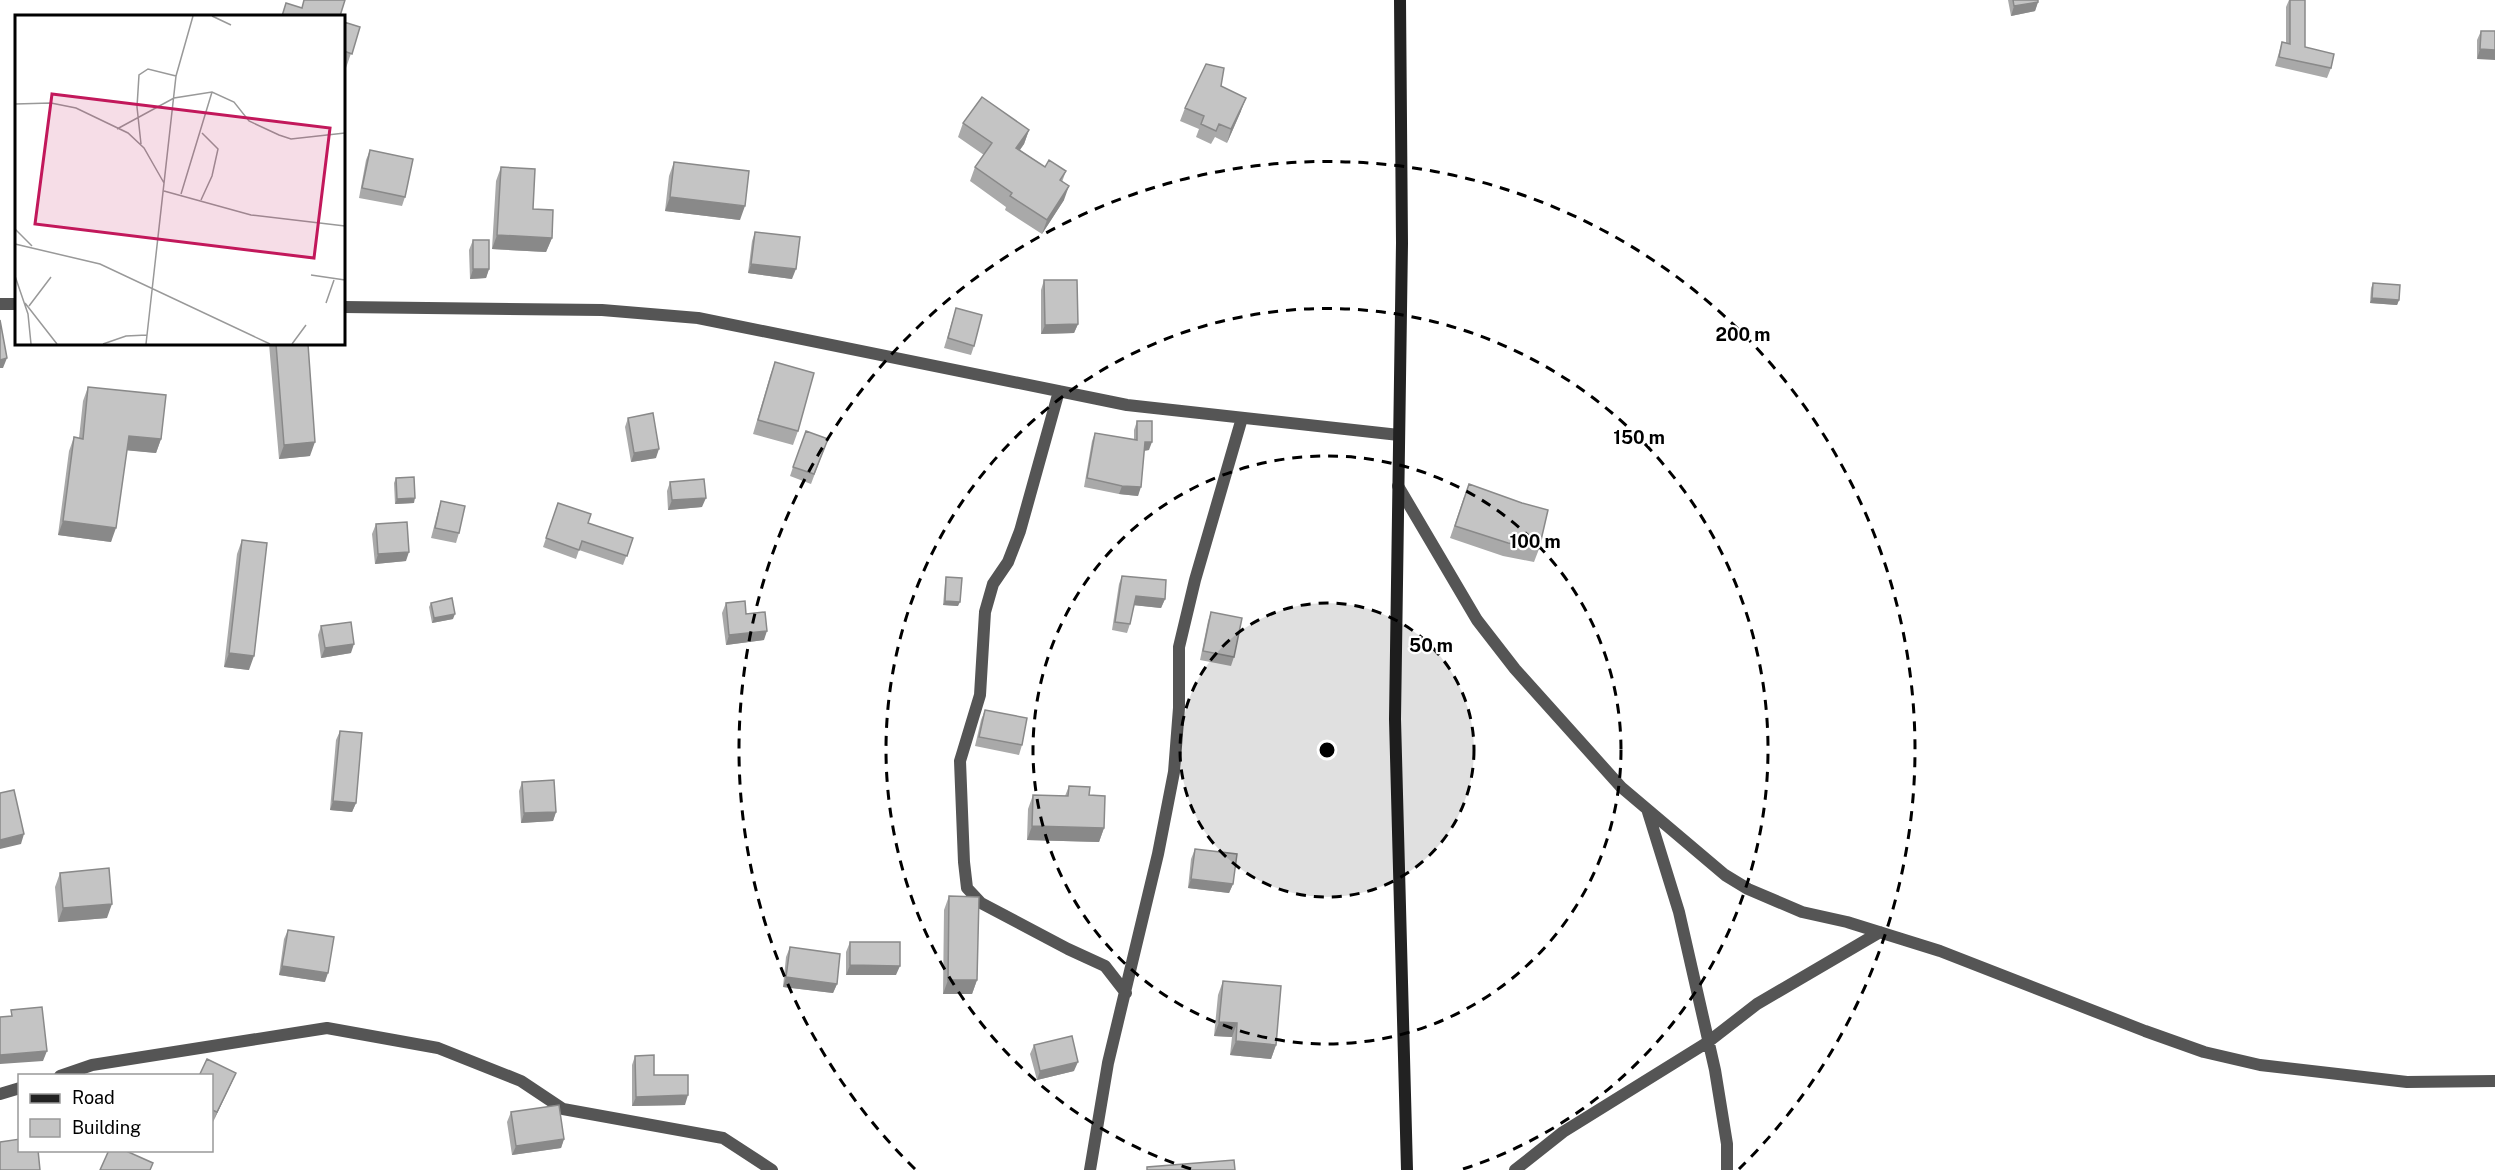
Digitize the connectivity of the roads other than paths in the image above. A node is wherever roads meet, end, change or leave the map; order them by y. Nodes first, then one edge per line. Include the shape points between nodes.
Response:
1 (1400, 0) edge
2 (345, 307) edge
3 (1059, 392) junction
4 (1242, 418) junction
5 (1399, 435) junction
6 (1398, 486) junction
7 (1648, 811) junction
8 (1880, 932) junction
9 (1126, 993) junction
10 (1708, 1042) junction
11 (66, 1074) edge
12 (2495, 1081) edge
13 (18, 1089) edge
14 (0, 1094) edge
15 (772, 1170) edge
16 (1090, 1170) edge
17 (1407, 1170) edge
18 (1515, 1170) edge
19 (1727, 1170) edge

1 - 5 main road
2 - 3 street via 602,310 698,318
3 - 4 street via 1127,405
3 - 9 street via 1020,531 1008,562 993,584 985,612 980,695 960,761 964,862 967,888 981,903 1105,966
4 - 5 street
4 - 9 street via 1179,647 1174,771
5 - 6 main road
6 - 7 street via 1477,620 1515,669 1621,787
6 - 17 main road via 1395,719
7 - 8 street via 1725,875 1748,889 1802,912
7 - 10 street via 1679,912
8 - 10 street via 1757,1004
8 - 12 street via 1940,951 2145,1031 2226,1057 2260,1065 2407,1082
9 - 16 street via 1108,1063
10 - 18 street via 1563,1132
10 - 19 street via 1728,1144
11 - 15 street via 92,1065 327,1028 438,1047 521,1081 563,1109 723,1138
13 - 14 street

